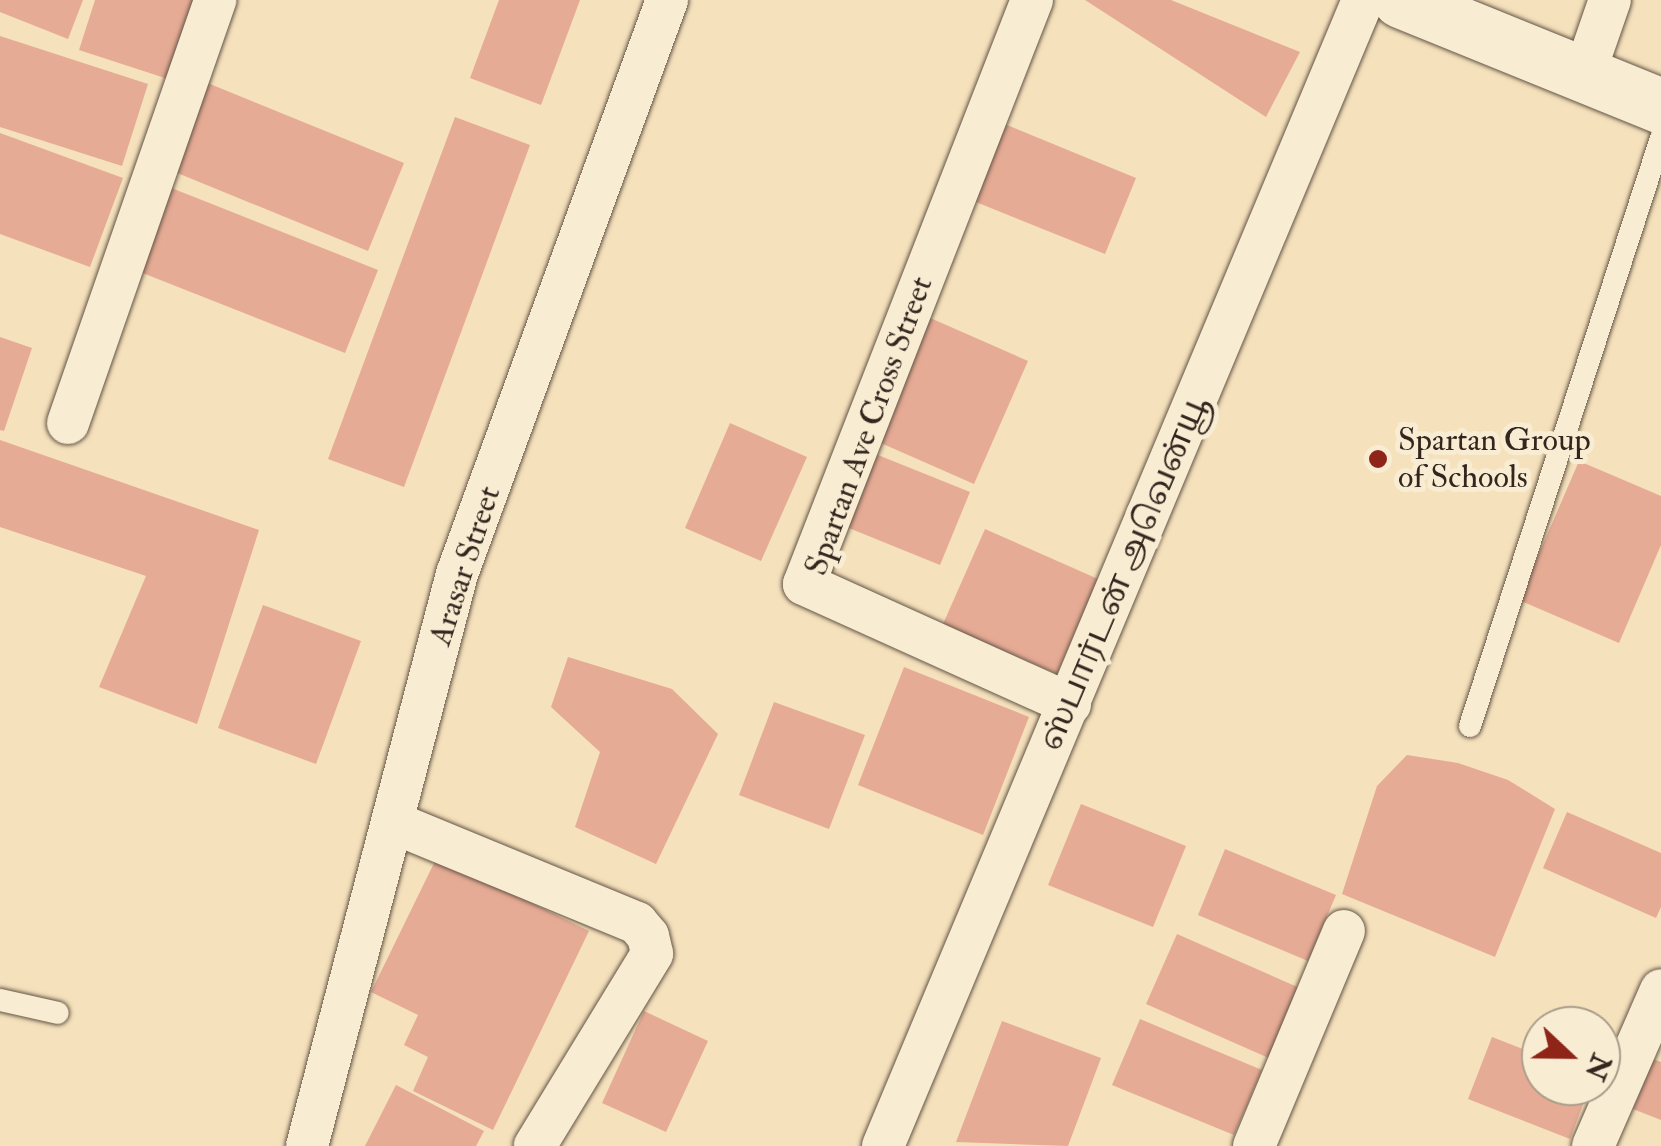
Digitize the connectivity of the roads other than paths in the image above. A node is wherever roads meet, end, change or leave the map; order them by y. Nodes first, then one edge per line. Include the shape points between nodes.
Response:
1 (215, 0) edge
2 (667, 0) edge
3 (1032, 0) edge
4 (1363, 0) edge
5 (1400, 0) edge
6 (1610, 0) edge
7 (1585, 72) junction
8 (1661, 106) edge
9 (1661, 138) edge
10 (68, 422) dead end
11 (1070, 704) junction
12 (1470, 726) dead end
13 (392, 822) junction
14 (1344, 931) dead end
15 (1661, 990) edge
16 (0, 1000) edge
17 (58, 1013) dead end
18 (307, 1146) edge
19 (534, 1146) edge
20 (883, 1146) edge
21 (1254, 1146) edge
22 (1593, 1146) edge

1 - 10 street
2 - 13 street, Arasar Street via 457,574
3 - 11 street, Spartan Ave Cross Street via 804,584
4 - 11 street, ஸ்பார்டன் அவென்யூ
5 - 7 street
6 - 7 street
7 - 8 street
9 - 12 lane
11 - 20 street, ஸ்பார்டன் அவென்யூ
13 - 18 street, Arasar Street
13 - 19 street via 637,923 648,936 652,954
14 - 21 street
15 - 22 street
16 - 17 lane

